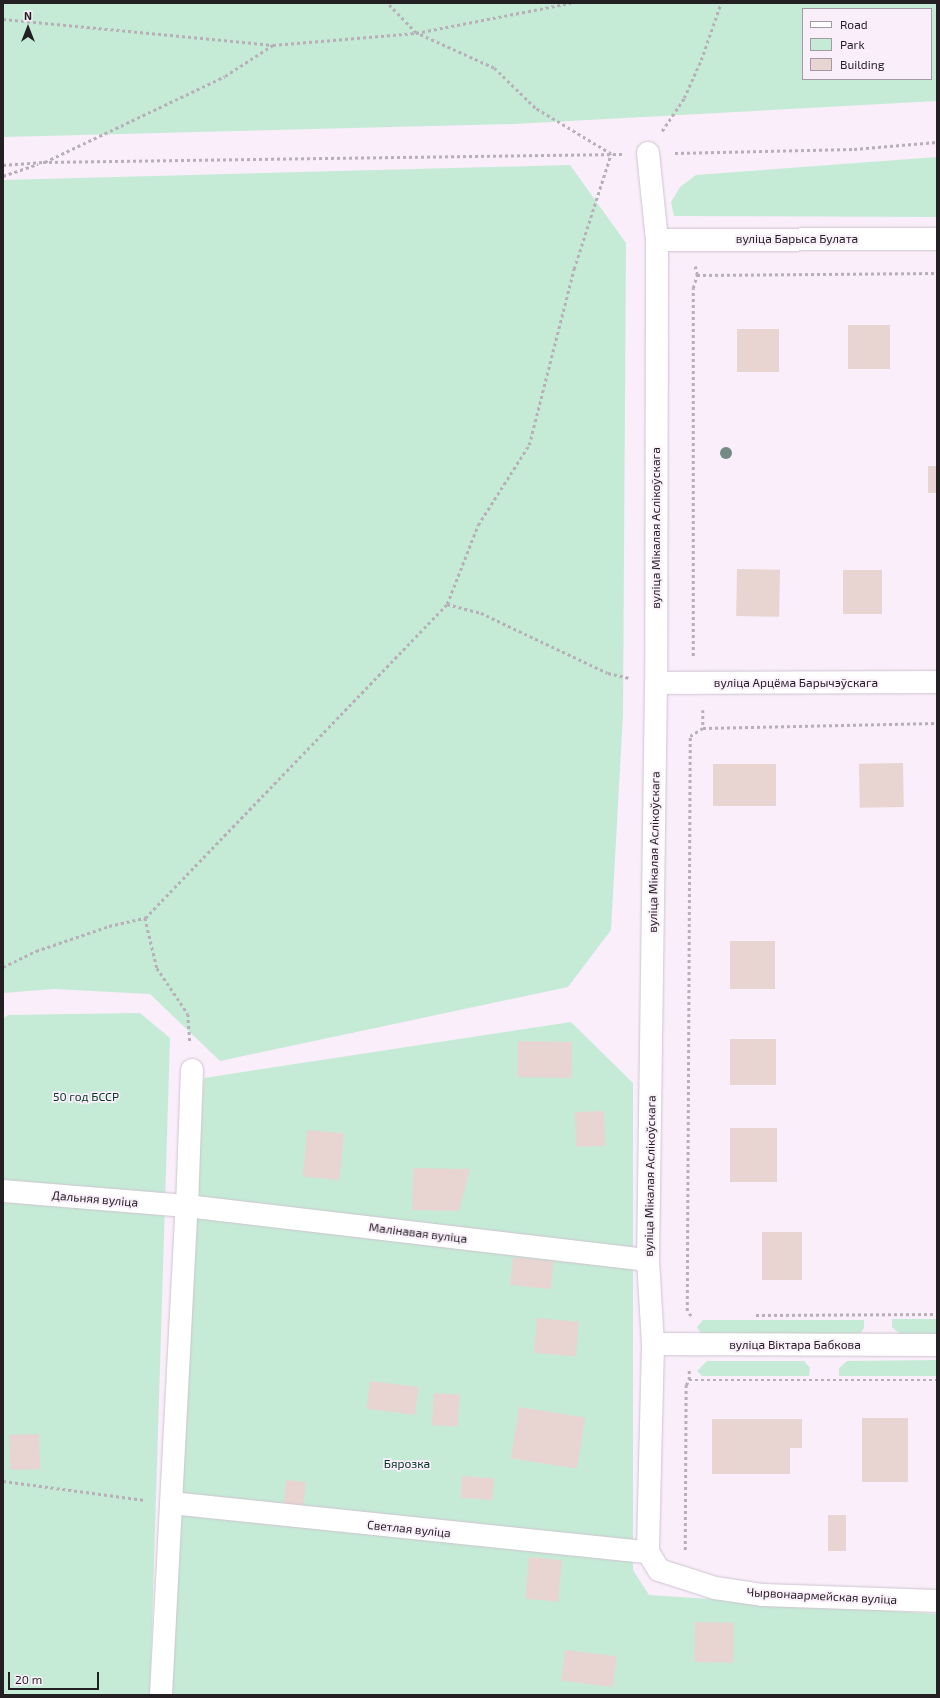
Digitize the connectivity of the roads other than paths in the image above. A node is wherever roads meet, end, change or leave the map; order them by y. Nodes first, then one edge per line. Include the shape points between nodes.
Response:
1 (648, 153) road end
2 (937, 239) edge
3 (657, 240) junction
4 (937, 682) edge
5 (656, 683) junction
6 (192, 1070) road end
7 (3, 1191) edge
8 (187, 1206) junction
9 (648, 1260) junction
10 (653, 1344) junction
11 (937, 1345) edge
12 (171, 1503) junction
13 (648, 1552) junction
14 (937, 1601) edge
15 (161, 1695) edge

1 - 3 street, вуліца Мікалая Аслікоўскага
2 - 3 street, вуліца Барыса Булата
3 - 5 street, вуліца Мікалая Аслікоўскага
4 - 5 street, вуліца Арцёма Барычэўскага
5 - 9 street, вуліца Мікалая Аслікоўскага
6 - 8 street
7 - 8 street, Дальняя вуліца
8 - 9 street, Малінавая вуліца
8 - 12 street
9 - 10 street, вуліца Мікалая Аслікоўскага
10 - 11 street, вуліца Віктара Бабкова
10 - 13 street, вуліца Мікалая Аслікоўскага
12 - 13 street, Светлая вуліца
12 - 15 street
13 - 14 street, Чырвонаармейская вуліца via 659,1570 684,1580 716,1588 763,1595

